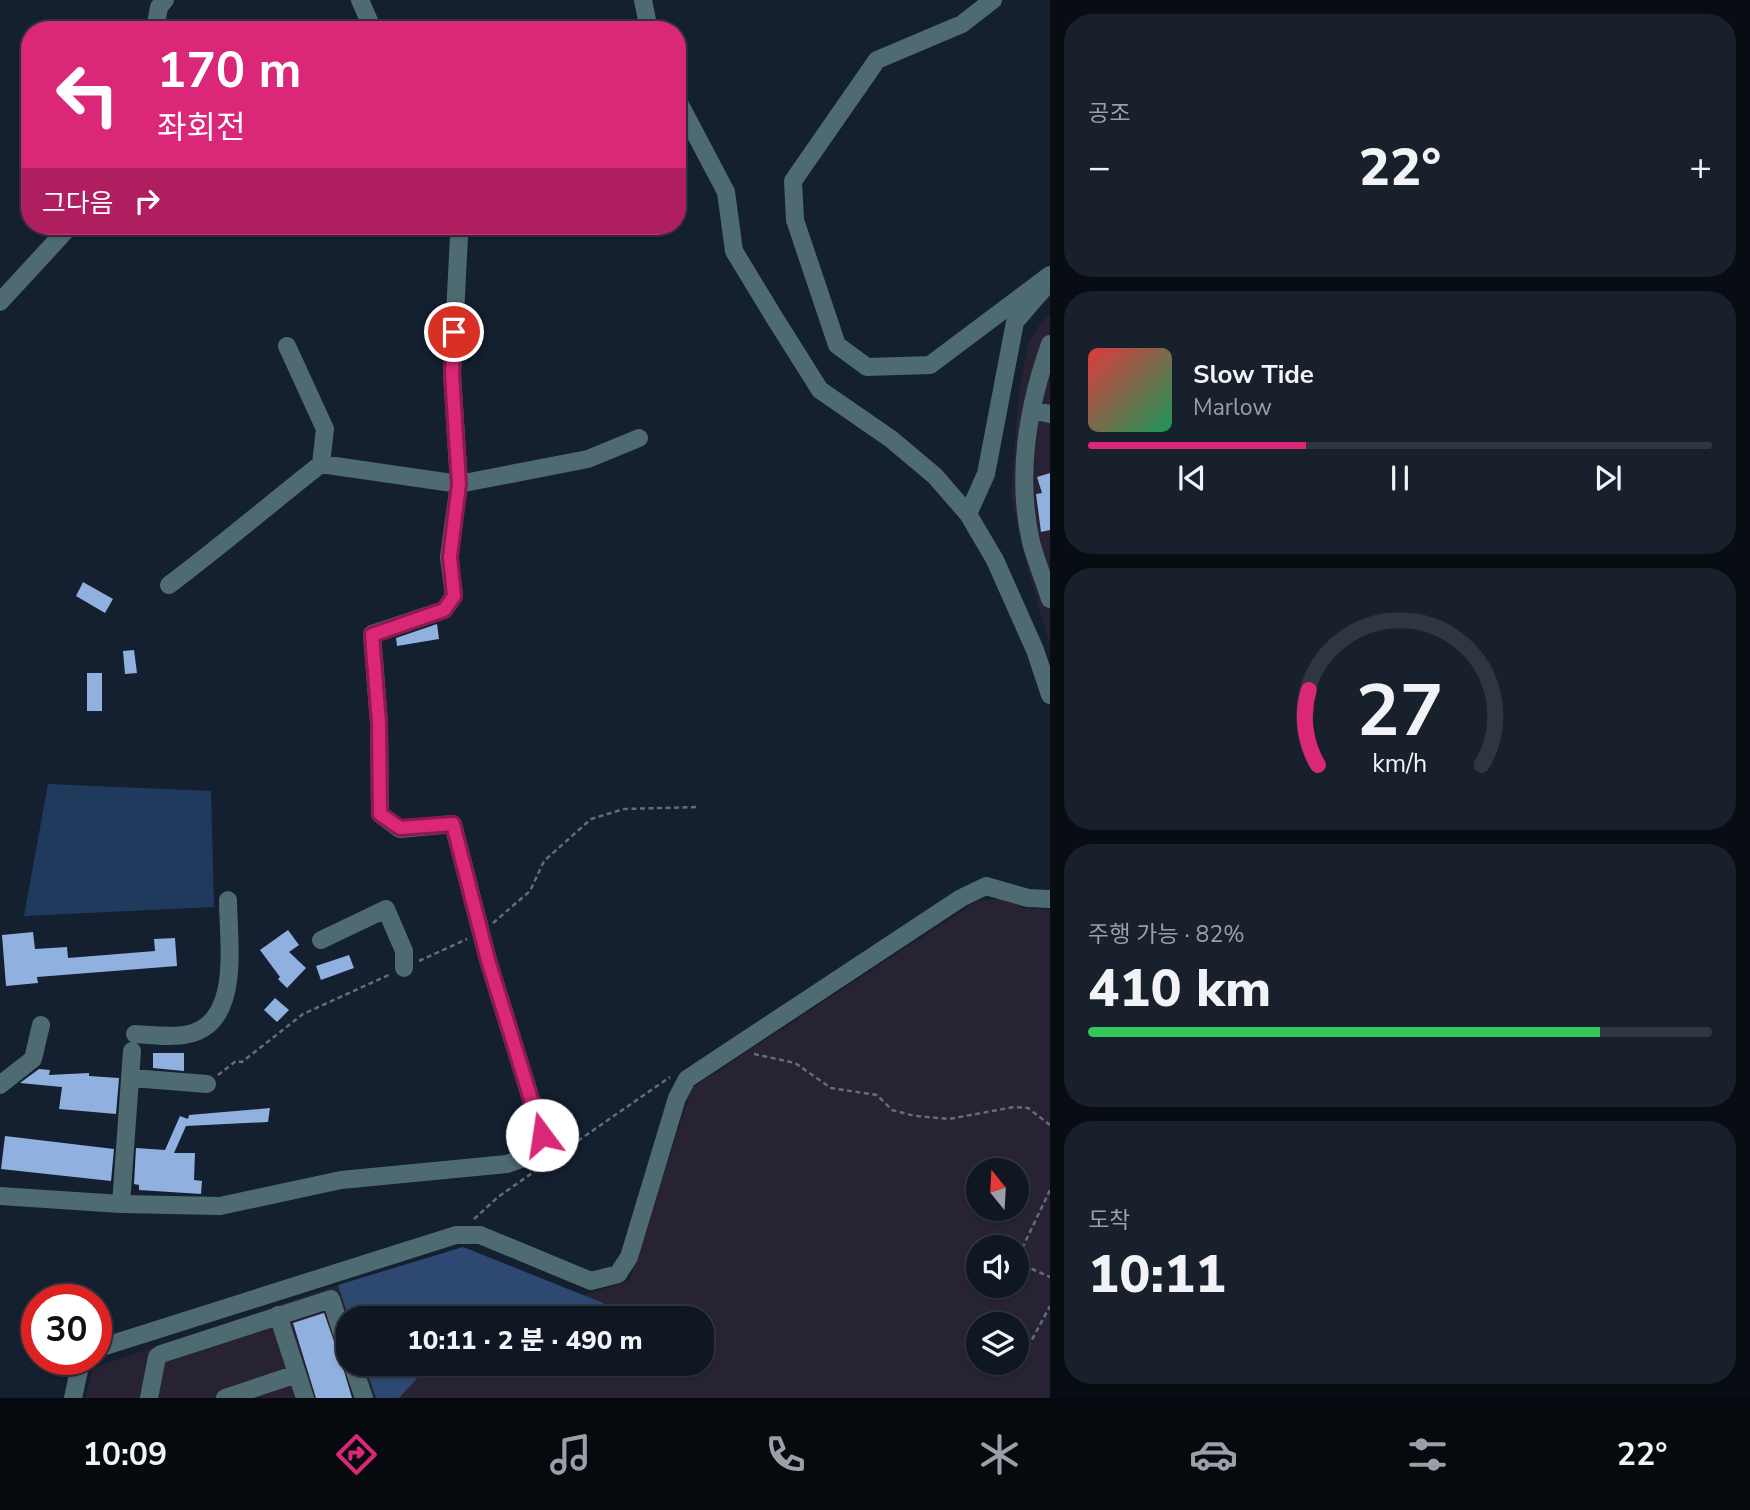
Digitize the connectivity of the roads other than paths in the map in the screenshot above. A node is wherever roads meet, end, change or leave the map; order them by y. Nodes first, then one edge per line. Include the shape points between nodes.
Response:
1 (165, 0) edge
2 (360, 0) edge
3 (643, 0) edge
4 (993, 0) edge
5 (157, 21) edge
6 (369, 21) edge
7 (647, 21) edge
8 (686, 116) edge
9 (62, 235) edge
10 (459, 235) edge
11 (1050, 275) edge
12 (1050, 281) edge
13 (0, 302) edge
14 (287, 346) dead end
15 (1049, 349) edge
16 (1041, 412) edge
17 (639, 438) dead end
18 (321, 464) junction
19 (459, 484) junction
20 (968, 514) junction
21 (169, 585) dead end
22 (1050, 599) edge
23 (1050, 695) edge
24 (1050, 899) edge
25 (228, 900) dead end
26 (321, 940) dead end
27 (404, 968) road end
28 (41, 1025) dead end
29 (132, 1078) junction
30 (207, 1084) road end
31 (0, 1085) edge
32 (0, 1196) edge
33 (121, 1204) junction
34 (278, 1315) junction
35 (336, 1315) edge
36 (112, 1344) edge
37 (298, 1374) junction
38 (78, 1375) edge
39 (356, 1376) edge
40 (73, 1398) edge
41 (149, 1398) edge
42 (225, 1398) edge
43 (305, 1398) edge
44 (364, 1398) edge

1 - 5 street
2 - 6 street
3 - 7 street
4 - 11 street via 962,24 877,60 793,181 795,220 837,345 867,367 930,365
8 - 20 street via 726,192 734,251 820,390 891,439
9 - 13 street
10 - 19 street via 452,374
12 - 20 street via 1015,322 986,474
14 - 18 street via 325,429
15 - 16 street
16 - 22 street via 1025,444 1026,501 1031,542
17 - 19 street via 588,459
18 - 19 street
18 - 21 street
19 - 33 street via 450,557 454,596 444,610 372,635 380,814 400,828 453,824 542,1135 532,1155 507,1164 341,1180 220,1206
20 - 23 street via 995,559
24 - 36 street via 986,886 905,934 687,1079 629,1257 618,1274 591,1280 480,1234 456,1235
25 - 29 street via 225,999 209,1025 189,1034 133,1043
26 - 27 street via 386,909 404,951
28 - 31 street via 33,1059
29 - 30 street
29 - 33 street
32 - 33 street
34 - 35 street via 331,1299
34 - 37 street
34 - 41 street via 161,1354
37 - 42 street
37 - 43 street
38 - 40 street
39 - 44 street

